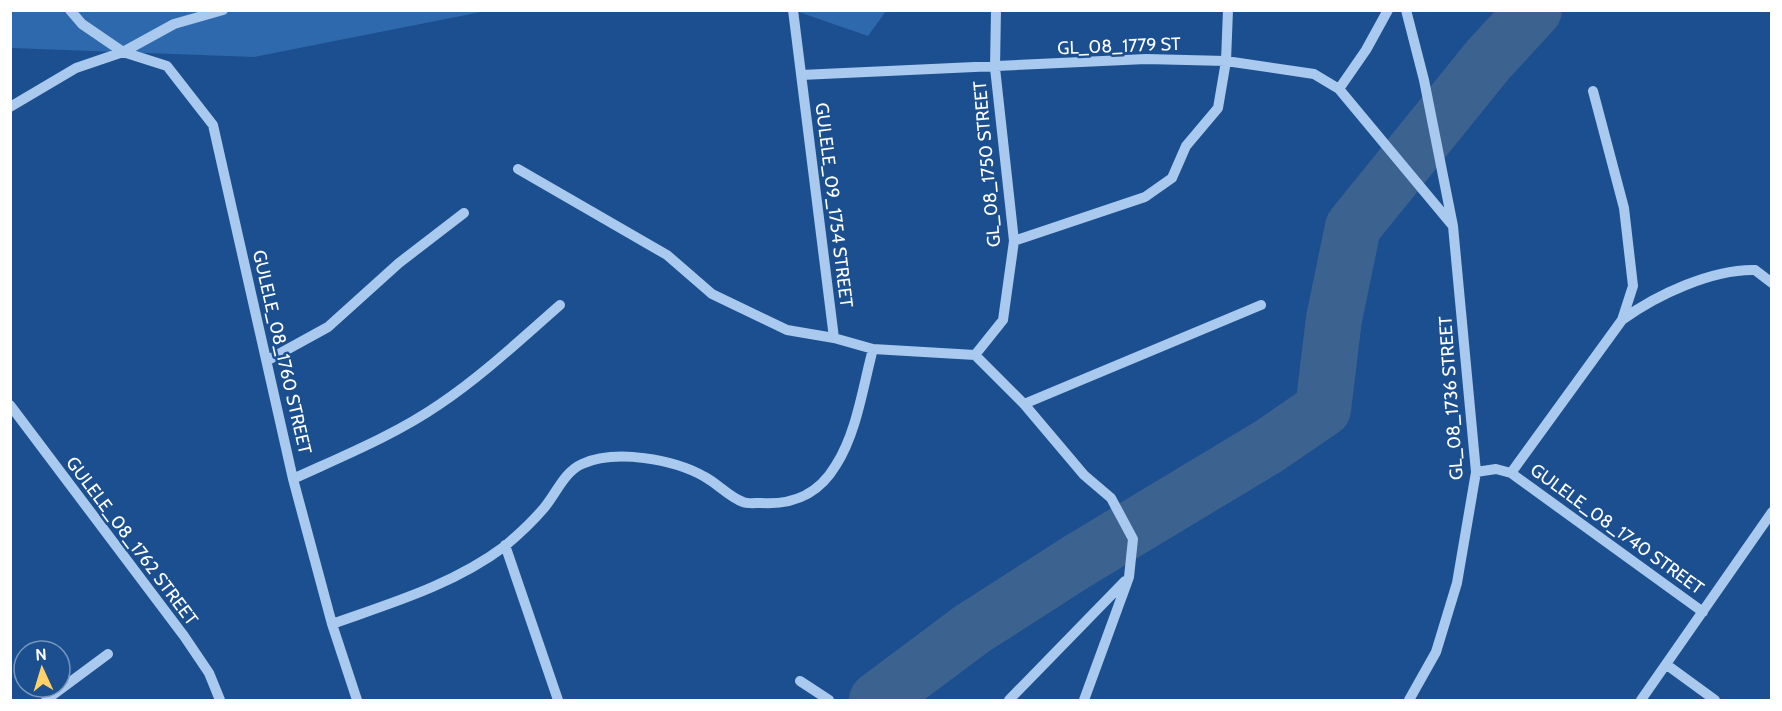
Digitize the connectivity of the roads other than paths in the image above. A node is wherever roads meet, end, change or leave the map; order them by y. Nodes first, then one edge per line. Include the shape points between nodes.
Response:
1 (70, 10) edge
2 (223, 10) edge
3 (793, 10) edge
4 (996, 10) edge
5 (1228, 10) edge
6 (1388, 10) edge
7 (1406, 10) edge
8 (123, 52) junction
9 (1226, 61) junction
10 (995, 68) junction
11 (801, 75) junction
12 (1339, 89) junction
13 (1593, 91) dead end
14 (10, 107) edge
15 (518, 169) dead end
16 (464, 213) dead end
17 (1453, 226) junction
18 (1014, 241) junction
19 (1772, 283) edge
20 (560, 305) dead end
21 (1261, 305) dead end
22 (1622, 320) junction
23 (834, 338) junction
24 (873, 349) junction
25 (975, 355) junction
26 (268, 360) junction
27 (1024, 404) junction
28 (10, 405) edge
29 (1476, 472) junction
30 (1512, 473) junction
31 (293, 479) junction
32 (1772, 512) edge
33 (505, 545) junction
34 (1129, 577) junction
35 (1703, 612) junction
36 (332, 624) junction
37 (108, 654) dead end
38 (1667, 665) junction
39 (800, 681) dead end
40 (46, 700) edge
41 (220, 700) edge
42 (357, 700) edge
43 (558, 700) edge
44 (829, 700) edge
45 (1009, 700) edge
46 (1084, 700) edge
47 (1409, 700) edge
48 (1641, 700) edge
49 (1715, 700) edge

1 - 8 street, GULELE_08_1760 STREET via 82,24
2 - 8 street via 174,24
3 - 11 street, GULELE_09_1754 STREET
4 - 10 street, GL_08_1750 STREET
5 - 9 street
6 - 12 street
7 - 17 street, GL_08_1736 STREET
8 - 14 street via 76,68
8 - 26 street, GULELE_08_1760 STREET via 167,66 213,125
9 - 10 street, GL_08_1779 ST via 1146,59
9 - 12 street, GL_08_1779 ST via 1314,74
9 - 18 street via 1218,108 1186,146 1172,178 1145,197
10 - 11 street, GL_08_1779 ST
10 - 18 street, GL_08_1750 STREET
11 - 23 street, GULELE_09_1754 STREET
12 - 17 street, GL_08_1779 ST
13 - 22 street via 1624,208 1633,286
15 - 23 street via 667,255 712,294 787,330
16 - 26 street via 399,263 328,327
17 - 29 street, GL_08_1736 STREET
18 - 25 street, GL_08_1750 STREET via 1003,320
19 - 22 street via 1755,270 1738,270 1658,297
20 - 31 street via 491,366 439,405 372,443
21 - 27 street
22 - 30 street
23 - 24 street
24 - 25 street
24 - 33 street via 849,440 819,489 795,501 743,502 703,475 679,467 624,456 602,456 579,465 544,508
25 - 27 street
26 - 31 street, GULELE_08_1760 STREET
27 - 34 street via 1084,475 1111,498 1133,539
28 - 41 street, GULELE_08_1762 STREET via 184,636 209,673
29 - 30 street, GULELE_08_1740 STREET via 1496,469
29 - 47 street, GL_08_1736 STREET via 1457,583 1436,652
30 - 35 street, GULELE_08_1740 STREET
31 - 36 street, GULELE_08_1760 STREET
32 - 35 street, GULELE_08_1740 STREET
33 - 36 street via 436,587
33 - 43 street
34 - 45 street
34 - 46 street
35 - 38 street, GULELE_08_1740 STREET
36 - 42 street, GULELE_08_1760 STREET
37 - 40 street
38 - 48 street, GULELE_08_1740 STREET
38 - 49 street
39 - 44 street

